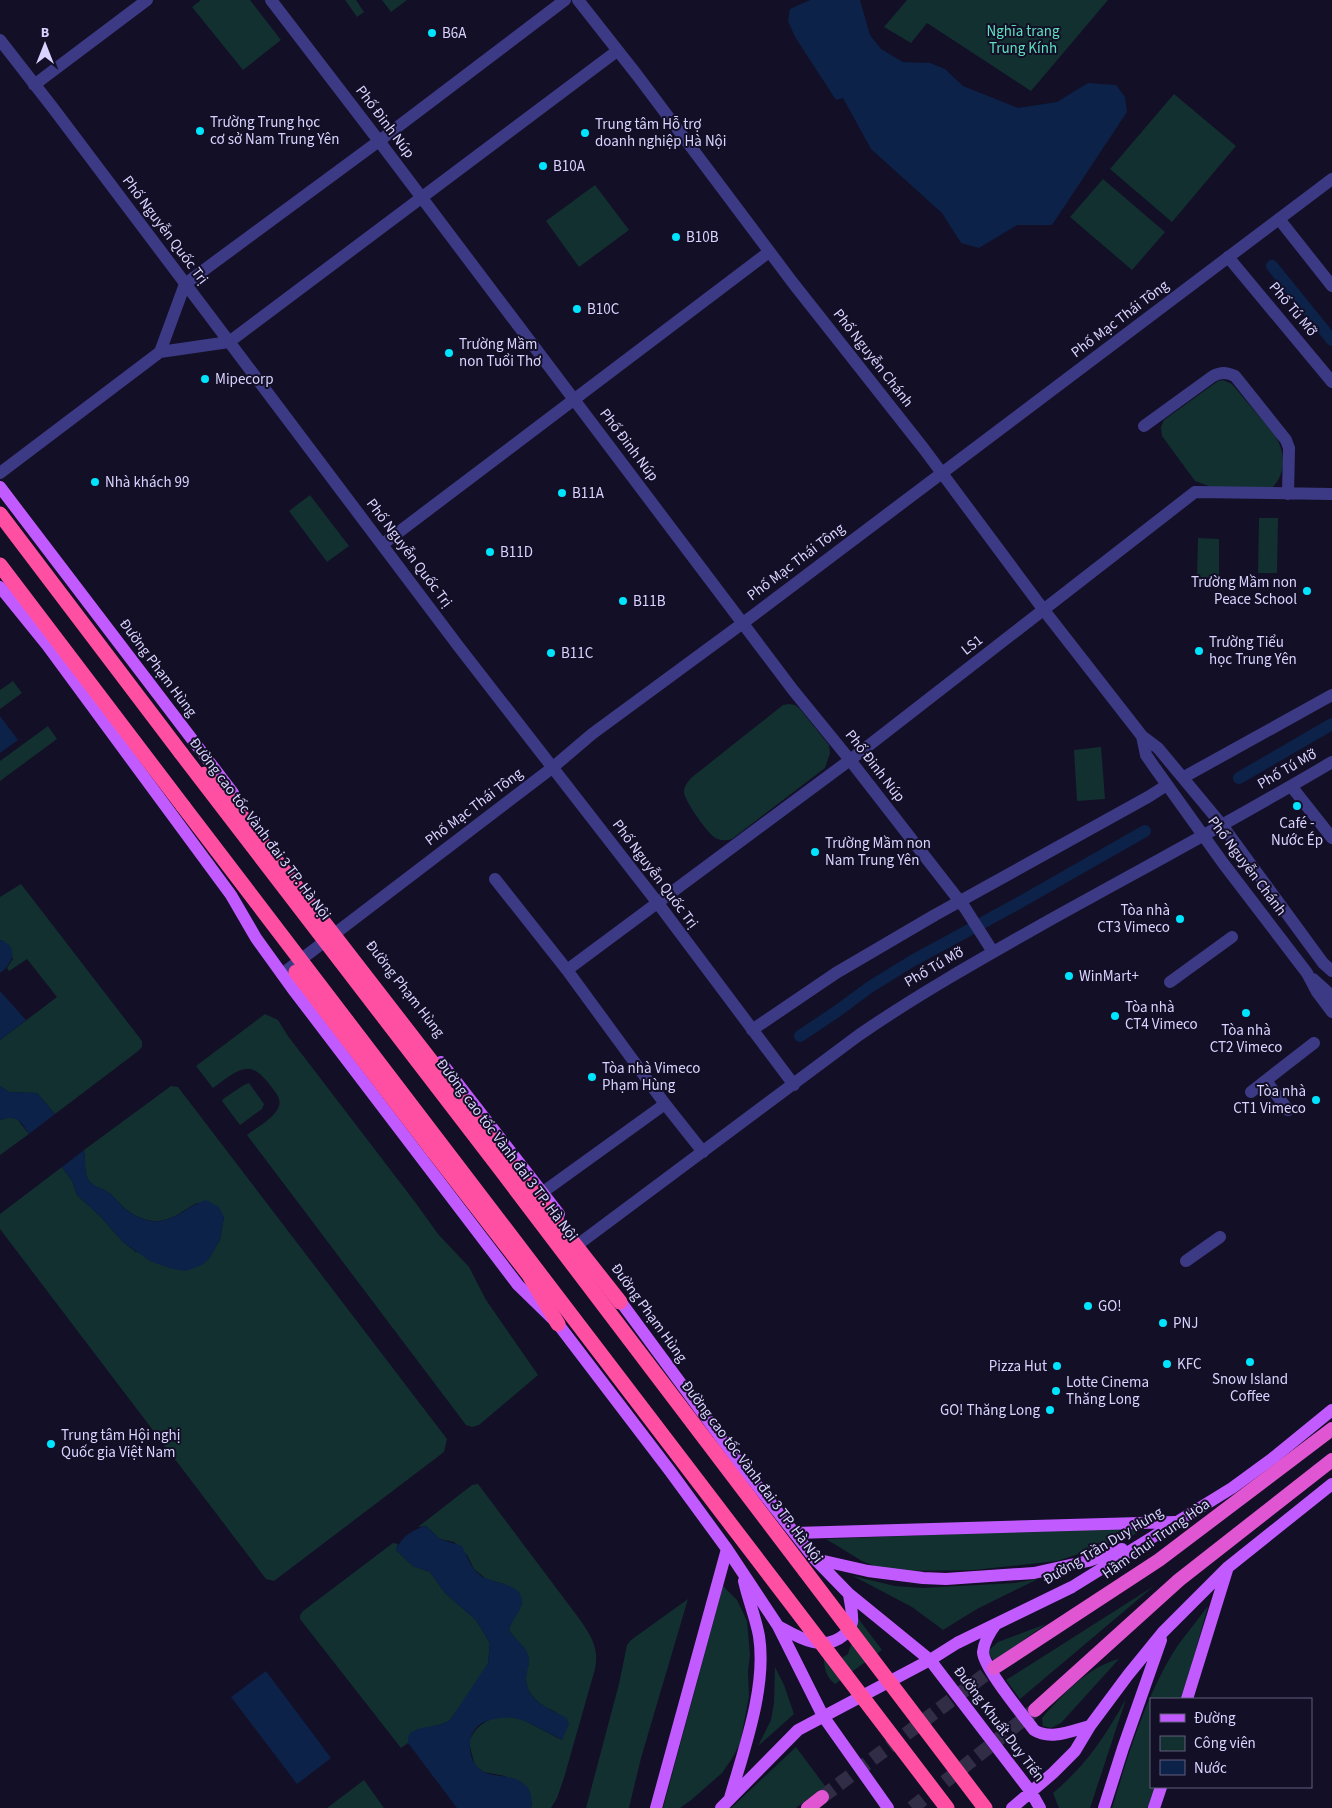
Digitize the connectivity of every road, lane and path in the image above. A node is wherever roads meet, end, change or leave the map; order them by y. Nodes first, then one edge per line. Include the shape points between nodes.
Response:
1 (148, 0) edge
2 (271, 0) edge
3 (565, 0) edge
4 (578, 0) edge
5 (0, 40) edge
6 (617, 51) junction
7 (34, 85) junction
8 (380, 141) junction
9 (1332, 179) edge
10 (422, 198) junction
11 (1279, 219) junction
12 (770, 252) junction
13 (1228, 257) junction
14 (186, 284) junction
15 (1332, 286) edge
16 (230, 342) junction
17 (160, 352) junction
18 (1332, 382) edge
19 (574, 398) junction
20 (1144, 426) dead end
21 (0, 473) edge
22 (941, 473) junction
23 (0, 487) edge
24 (1288, 494) junction
25 (1332, 494) edge
26 (0, 514) edge
27 (382, 544) junction
28 (0, 565) edge
29 (0, 587) edge
30 (1043, 609) junction
31 (743, 623) junction
32 (1332, 695) edge
33 (1142, 736) junction
34 (181, 754) junction
35 (850, 760) junction
36 (1332, 762) edge
37 (552, 768) junction
38 (1184, 777) junction
39 (1167, 785) junction
40 (1291, 786) junction
41 (183, 806) junction
42 (1222, 825) junction
43 (1203, 835) junction
44 (1332, 838) edge
45 (495, 879) dead end
46 (657, 902) junction
47 (962, 904) junction
48 (338, 932) junction
49 (1232, 937) dead end
50 (993, 952) junction
51 (1328, 967) edge
52 (567, 970) junction
53 (1307, 973) junction
54 (282, 974) junction
55 (1170, 982) dead end
56 (1331, 995) edge
57 (1332, 1012) edge
58 (752, 1030) junction
59 (1314, 1043) dead end
60 (1266, 1081) junction
61 (794, 1085) junction
62 (1251, 1092) dead end
63 (665, 1104) junction
64 (1288, 1110) dead end
65 (703, 1152) junction
66 (543, 1192) junction
67 (1220, 1237) dead end
68 (580, 1243) junction
69 (1186, 1261) dead end
70 (620, 1302) junction
71 (558, 1324) junction
72 (1332, 1410) edge
73 (1332, 1429) edge
74 (1332, 1460) edge
75 (1332, 1484) edge
76 (1176, 1522) junction
77 (795, 1533) junction
78 (1141, 1543) junction
79 (728, 1549) junction
80 (814, 1558) junction
81 (1227, 1568) junction
82 (742, 1572) junction
83 (849, 1594) junction
84 (998, 1622) junction
85 (778, 1626) junction
86 (1163, 1632) junction
87 (930, 1660) junction
88 (994, 1668) tunnel mouth
89 (1187, 1698) edge
90 (1035, 1710) tunnel mouth
91 (823, 1716) junction
92 (1090, 1726) junction
93 (1160, 1788) edge
94 (1031, 1792) junction
95 (822, 1797) tunnel mouth
96 (725, 1804) edge
97 (656, 1808) edge
98 (808, 1808) edge
99 (888, 1808) edge
100 (947, 1808) edge
101 (985, 1808) edge
102 (1012, 1808) edge
103 (1040, 1808) edge
104 (1104, 1808) edge
105 (1154, 1808) edge

1 - 7 street
2 - 8 street, Phố Đinh Núp
3 - 8 street
4 - 6 street, Phố Nguyễn Chánh
5 - 7 street, Phố Nguyễn Quốc Trị
6 - 10 street
6 - 12 street, Phố Nguyễn Chánh
7 - 14 street, Phố Nguyễn Quốc Trị
8 - 10 street, Phố Đinh Núp
8 - 14 street
9 - 11 street, Phố Mạc Thái Tông
10 - 16 street
10 - 19 street, Phố Đinh Núp
11 - 13 street, Phố Mạc Thái Tông
11 - 15 street
12 - 19 street
12 - 22 street, Phố Nguyễn Chánh
13 - 18 street, Phố Tú Mỡ
13 - 22 street, Phố Mạc Thái Tông
14 - 16 street, Phố Nguyễn Quốc Trị
14 - 17 street
16 - 17 street
16 - 27 street, Phố Nguyễn Quốc Trị
17 - 21 street
19 - 27 street
19 - 31 street, Phố Đinh Núp
20 - 24 street via 1212,376 1228,373 1234,376 1286,440
22 - 30 street, Phố Nguyễn Chánh
22 - 31 street, Phố Mạc Thái Tông
23 - 48 main road, Đường Phạm Hùng
24 - 25 street, LS1
24 - 30 street, LS1 via 1195,492
26 - 34 highway, Đường cao tốc Vành đai 3 TP. Hà Nội
27 - 37 street, Phố Nguyễn Quốc Trị
28 - 41 highway
29 - 54 main road via 231,895
30 - 33 street, Phố Nguyễn Chánh
30 - 35 street, LS1
31 - 35 street, Phố Đinh Núp
31 - 37 street, Phố Mạc Thái Tông via 630,705
32 - 38 street
33 - 38 street, Phố Nguyễn Chánh via 1158,748
33 - 39 street, Phố Nguyễn Chánh via 1146,755
34 - 70 highway, bridge via 220,788
34 - 101 highway, Đường cao tốc Vành đai 3 TP. Hà Nội, bridge
35 - 46 street, LS1
35 - 47 street, Phố Đinh Núp
36 - 40 street, Phố Tú Mỡ
37 - 46 street, Phố Nguyễn Quốc Trị
37 - 48 street, Phố Mạc Thái Tông
38 - 42 street, Phố Nguyễn Chánh
39 - 43 street, Phố Nguyễn Chánh
39 - 47 street
40 - 42 street, Phố Tú Mỡ
40 - 44 street
41 - 71 highway, bridge via 310,992 529,1275
41 - 100 highway, bridge
42 - 43 street, Phố Tú Mỡ
42 - 51 street, Phố Nguyễn Chánh
43 - 50 street, Phố Tú Mỡ
43 - 53 street, Phố Nguyễn Chánh
45 - 52 street
46 - 52 street, LS1
46 - 58 street, Phố Nguyễn Quốc Trị
47 - 50 street, Phố Đinh Núp
47 - 58 street via 836,973
48 - 54 street, Phố Mạc Thái Tông
48 - 66 main road, Đường Phạm Hùng
49 - 55 street
50 - 61 street, Phố Tú Mỡ via 898,1008
51 - 56 street
52 - 63 street
53 - 56 street
53 - 57 street, Phố Nguyễn Chánh
54 - 71 main road via 518,1285
58 - 61 street, Phố Nguyễn Quốc Trị
59 - 60 street
60 - 62 street
60 - 64 street
61 - 65 street, Phố Tú Mỡ
63 - 65 street
63 - 66 street
65 - 68 street, Phố Tú Mỡ
66 - 68 main road, Đường Phạm Hùng
67 - 69 street
68 - 70 main road, Đường Phạm Hùng
70 - 77 main road, Đường Phạm Hùng
71 - 79 main road
72 - 76 main road, Đường Trần Duy Hưng via 1232,1488
73 - 88 highway, Hầm chui Trung Hòa via 1159,1560
74 - 90 highway via 1180,1580
75 - 81 main road
76 - 77 main road
76 - 78 main road, Đường Trần Duy Hưng
77 - 80 main road, Đường Phạm Hùng
78 - 80 main road via 1088,1561 1034,1573 946,1579 868,1571
78 - 84 main road, Đường Trần Duy Hưng via 1072,1587
79 - 82 main road
79 - 97 main road
80 - 83 main road, Đường Phạm Hùng
81 - 86 main road
81 - 89 main road
82 - 85 main road
82 - 96 main road via 759,1636 760,1663 752,1717
83 - 85 main road via 851,1625 839,1639 820,1644 807,1642
83 - 87 main road, Đường Phạm Hùng
84 - 87 main road, Đường Trần Duy Hưng
84 - 92 main road via 984,1644 985,1661 1034,1730 1055,1735
85 - 91 main road
86 - 92 main road
86 - 104 main road
87 - 91 main road, Đường Trần Duy Hưng
87 - 94 main road, Đường Khuất Duy Tiến
91 - 96 main road, Đường Trần Duy Hưng via 798,1730
91 - 99 main road
92 - 94 main road via 1075,1751
93 - 105 main road
94 - 102 main road
94 - 103 main road, Đường Khuất Duy Tiến
95 - 98 highway

